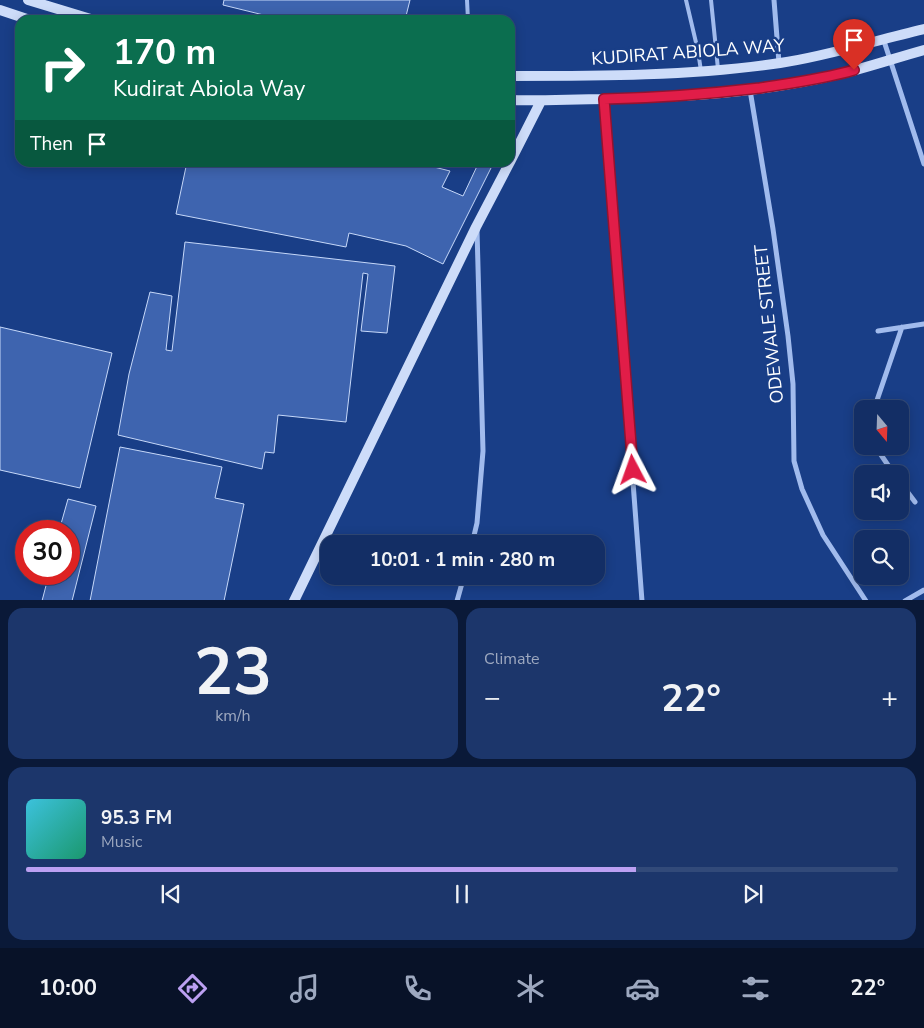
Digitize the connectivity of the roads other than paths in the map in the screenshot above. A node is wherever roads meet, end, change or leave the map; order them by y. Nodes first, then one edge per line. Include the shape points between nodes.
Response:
1 (28, 0) edge
2 (467, 0) edge
3 (686, 0) edge
4 (711, 0) edge
5 (774, 0) edge
6 (0, 10) edge
7 (15, 15) edge
8 (78, 15) edge
9 (468, 15) edge
10 (924, 29) edge
11 (883, 38) junction
12 (924, 50) edge
13 (889, 59) junction
14 (779, 64) junction
15 (718, 69) junction
16 (701, 71) junction
17 (515, 76) edge
18 (750, 89) junction
19 (604, 99) junction
20 (515, 100) edge
21 (541, 101) junction
22 (515, 152) edge
23 (924, 164) edge
24 (507, 167) edge
25 (476, 227) junction
26 (924, 324) edge
27 (902, 327) junction
28 (878, 331) dead end
29 (877, 400) edge
30 (909, 494) edge
31 (915, 502) dead end
32 (474, 535) edge
33 (461, 585) edge
34 (924, 590) edge
35 (294, 600) edge
36 (457, 600) edge
37 (642, 600) edge
38 (866, 600) edge
39 (905, 600) edge

1 - 8 main road
2 - 9 lane
3 - 16 lane
4 - 15 lane
5 - 14 street
6 - 7 main road
10 - 11 main road, KUDIRAT ABIOLA WAY
11 - 13 street
11 - 14 main road, KUDIRAT ABIOLA WAY
12 - 13 main road
13 - 18 main road via 837,75
13 - 23 street
14 - 15 main road, KUDIRAT ABIOLA WAY
15 - 16 main road, KUDIRAT ABIOLA WAY
16 - 17 main road, KUDIRAT ABIOLA WAY
18 - 19 main road via 663,98
18 - 38 street, ODEWALE STREET via 788,336 794,461 802,490 823,535
19 - 21 main road
19 - 37 street
20 - 21 main road
21 - 22 main road
24 - 25 main road
25 - 32 street via 483,451
25 - 35 main road
26 - 27 street
27 - 28 street
27 - 29 street
30 - 31 street
33 - 36 street
34 - 39 street

